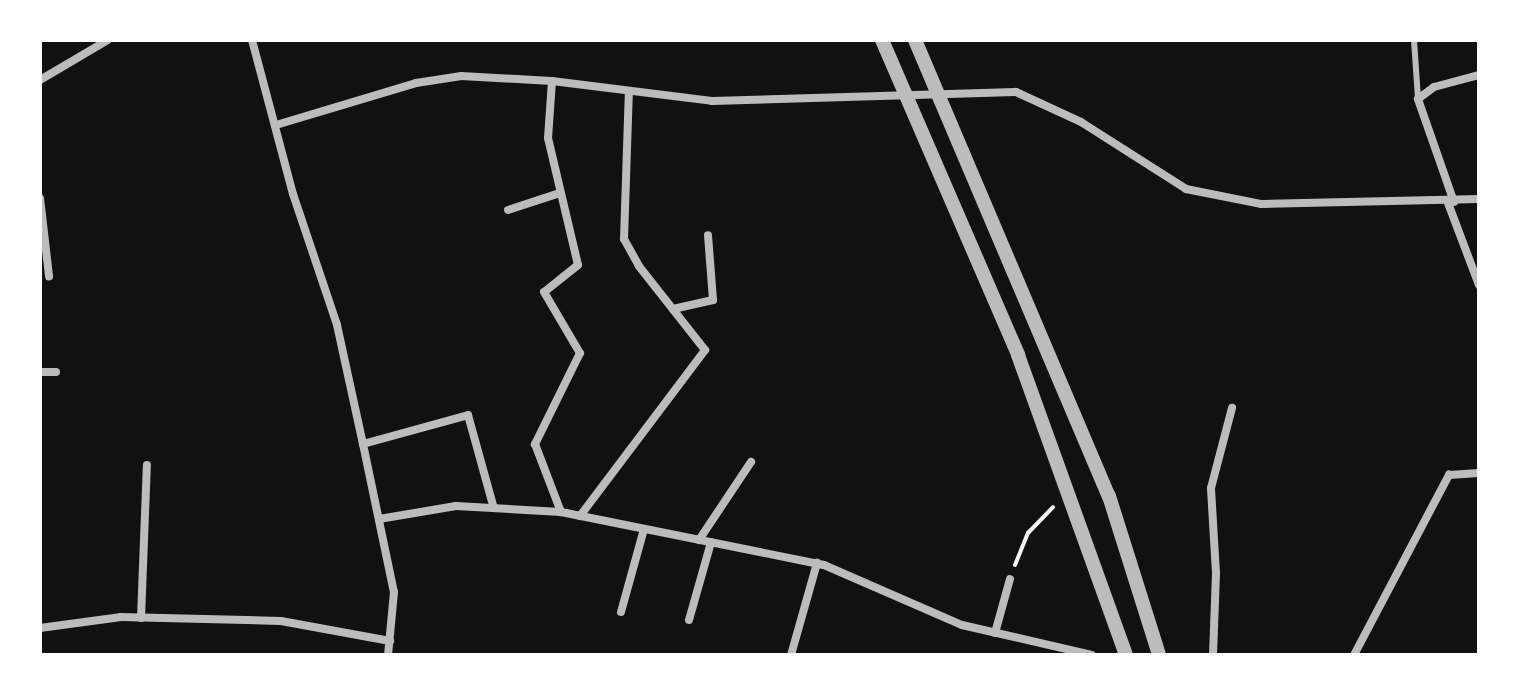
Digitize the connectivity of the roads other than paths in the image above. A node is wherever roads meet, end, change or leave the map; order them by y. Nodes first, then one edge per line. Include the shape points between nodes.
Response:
1 (108, 40) edge
2 (252, 40) edge
3 (882, 40) edge
4 (915, 40) edge
5 (1414, 40) edge
6 (1479, 75) edge
7 (40, 80) edge
8 (552, 81) junction
9 (629, 91) junction
10 (937, 93) junction
11 (907, 96) junction
12 (1418, 99) junction
13 (276, 125) junction
14 (560, 193) junction
15 (40, 198) edge
16 (1479, 199) edge
17 (1451, 203) junction
18 (508, 210) dead end
19 (708, 235) dead end
20 (49, 276) dead end
21 (1479, 285) edge
22 (673, 309) junction
23 (40, 372) edge
24 (56, 372) dead end
25 (1232, 408) dead end
26 (363, 444) junction
27 (751, 462) dead end
28 (147, 465) dead end
29 (1479, 473) edge
30 (493, 505) junction
31 (561, 512) junction
32 (580, 516) junction
33 (379, 519) junction
34 (644, 529) junction
35 (699, 540) junction
36 (711, 542) junction
37 (817, 563) junction
38 (1010, 579) road end
39 (621, 612) dead end
40 (141, 618) junction
41 (689, 620) dead end
42 (40, 628) edge
43 (995, 633) junction
44 (390, 641) junction
45 (388, 655) edge
46 (791, 655) edge
47 (1092, 655) edge
48 (1126, 655) edge
49 (1159, 655) edge
50 (1213, 655) edge
51 (1354, 655) edge

1 - 7 street
2 - 13 street
3 - 11 street
4 - 10 street
5 - 12 lane
6 - 12 street via 1434,87
8 - 9 street
8 - 13 street via 461,76 416,83
8 - 14 street via 548,138
9 - 11 street via 712,101
9 - 22 street via 624,239
10 - 11 street
10 - 17 street via 1016,92 1081,122 1186,189 1261,204
10 - 49 street via 1109,496
11 - 48 street via 1073,497
12 - 17 street
13 - 26 street via 337,325
14 - 18 street
14 - 31 street via 578,265 544,292 580,353 535,444
15 - 20 street
16 - 17 street
17 - 21 street
19 - 22 street via 713,300
22 - 32 street via 705,350
23 - 24 street
25 - 50 street via 1211,488
26 - 30 street via 468,415
26 - 33 street
27 - 35 street
28 - 40 street
29 - 51 street via 1449,475
30 - 31 street
30 - 33 street via 435,508
31 - 32 street
32 - 34 street
33 - 44 street via 394,592
34 - 35 street
34 - 39 street
35 - 36 street
36 - 37 street
36 - 41 street
37 - 43 street via 901,594 962,625
37 - 46 street
38 - 43 street
40 - 42 street
40 - 44 street via 281,621
43 - 47 street
44 - 45 street

